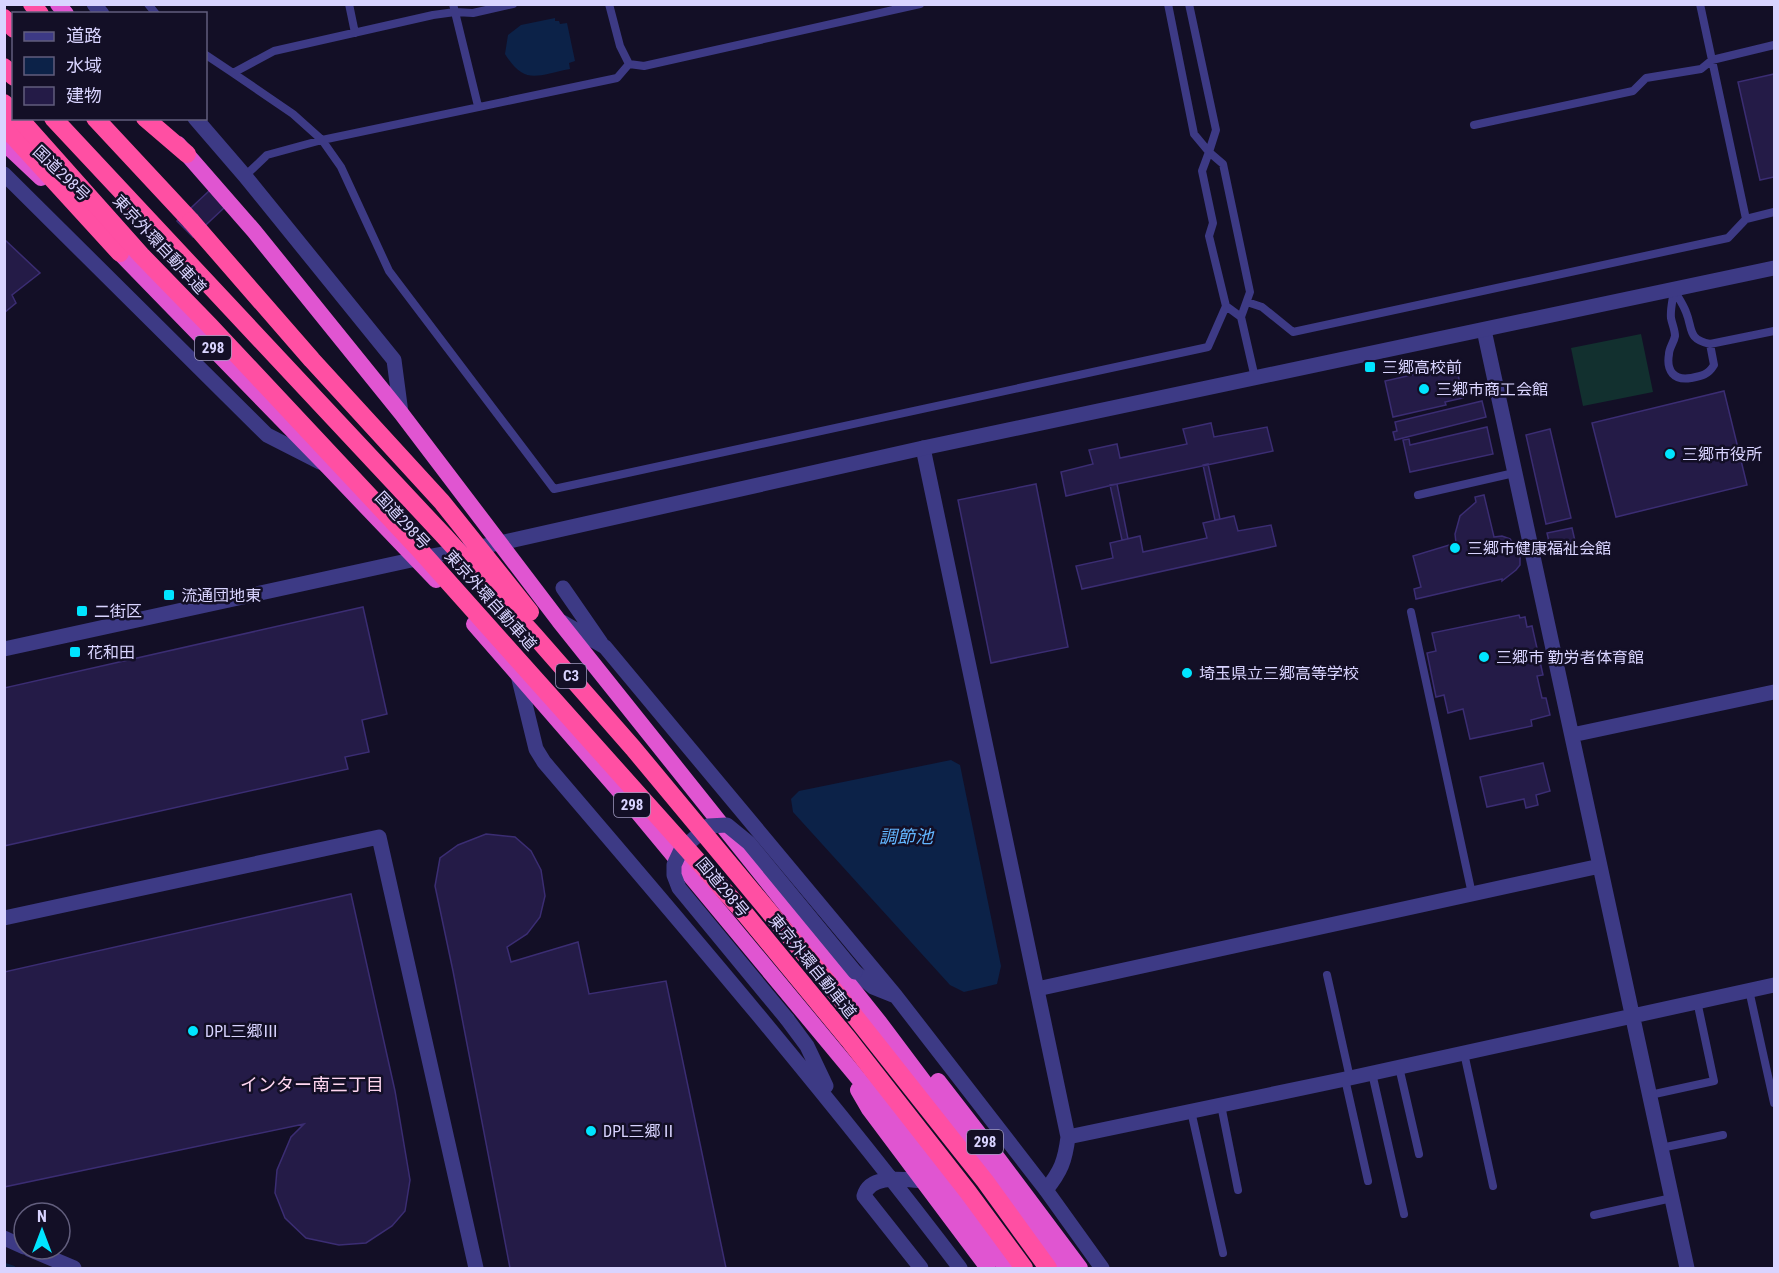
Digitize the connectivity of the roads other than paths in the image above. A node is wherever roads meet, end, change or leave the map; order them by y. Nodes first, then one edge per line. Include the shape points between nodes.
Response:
1 (349, 4) edge
2 (513, 4) edge
3 (609, 4) edge
4 (920, 4) edge
5 (1168, 4) edge
6 (1189, 4) edge
7 (1700, 4) edge
8 (454, 8) edge
9 (355, 33) junction
10 (1774, 45) edge
11 (207, 56) edge
12 (1712, 60) junction
13 (629, 64) junction
14 (233, 73) junction
15 (478, 106) junction
16 (20, 120) edge
17 (55, 120) edge
18 (97, 120) edge
19 (147, 120) edge
20 (158, 120) edge
21 (197, 120) edge
22 (1474, 125) dead end
23 (4, 126) edge
24 (322, 140) junction
25 (4, 143) edge
26 (1209, 152) junction
27 (187, 154) junction
28 (4, 174) edge
29 (245, 176) junction
30 (1774, 212) edge
31 (1746, 219) junction
32 (120, 253) junction
33 (1774, 267) edge
34 (1674, 290) junction
35 (1246, 302) junction
36 (1226, 306) junction
37 (1241, 317) junction
38 (1484, 330) junction
39 (1774, 331) edge
40 (1710, 344) junction
41 (1255, 378) junction
42 (401, 413) junction
43 (923, 448) junction
44 (328, 467) junction
45 (1514, 473) junction
46 (1418, 495) dead end
47 (500, 543) junction
48 (416, 559) junction
49 (563, 588) dead end
50 (1411, 612) dead end
51 (559, 621) junction
52 (605, 648) junction
53 (4, 649) edge
54 (518, 675) junction
55 (1774, 692) edge
56 (1572, 735) junction
57 (633, 747) junction
58 (1600, 866) junction
59 (1472, 894) junction
60 (4, 918) edge
61 (1327, 975) dead end
62 (1774, 985) edge
63 (1037, 989) junction
64 (1749, 990) junction
65 (895, 995) junction
66 (1697, 1001) junction
67 (1632, 1015) junction
68 (1464, 1053) junction
69 (841, 1057) junction
70 (1399, 1067) junction
71 (1372, 1073) junction
72 (1347, 1078) junction
73 (1650, 1095) junction
74 (1774, 1103) edge
75 (1221, 1105) junction
76 (836, 1108) junction
77 (1191, 1111) junction
78 (1723, 1135) dead end
79 (1068, 1137) junction
80 (1661, 1148) junction
81 (1419, 1154) dead end
82 (893, 1180) junction
83 (924, 1181) junction
84 (1368, 1181) dead end
85 (1492, 1186) dead end
86 (1046, 1190) junction
87 (1238, 1190) dead end
88 (1672, 1198) junction
89 (1404, 1214) dead end
90 (1594, 1215) dead end
91 (1223, 1253) dead end
92 (56, 1261) edge
93 (1064, 1268) edge
94 (74, 1269) edge
95 (476, 1269) edge
96 (921, 1269) edge
97 (960, 1269) edge
98 (988, 1269) edge
99 (1007, 1269) edge
100 (1024, 1269) edge
101 (1102, 1269) edge
102 (1687, 1269) edge

1 - 9 lane
2 - 8 lane via 473,13
3 - 13 lane
4 - 13 lane via 644,66
5 - 26 lane via 1194,134
6 - 26 lane via 1216,130
7 - 12 lane
8 - 9 lane
8 - 15 lane
9 - 14 lane via 274,51
10 - 12 lane
11 - 14 lane
12 - 22 lane via 1701,69 1646,78 1633,91
12 - 31 lane
13 - 15 lane via 617,78
14 - 24 lane
15 - 24 lane
16 - 100 highway, 東京外環自動車道 / C3, bridge via 141,255 418,548 746,915 863,1058
17 - 57 highway, 東京外環自動車道 / C3, bridge via 446,537
18 - 57 highway, bridge via 442,502 584,676
19 - 27 highway
20 - 27 highway, 298
21 - 29 street
23 - 32 highway
24 - 29 lane via 267,156
24 - 36 lane via 341,167 389,271 554,489 1208,347
25 - 32 highway, 国道298号 / 298
26 - 35 lane via 1223,164 1250,292
26 - 36 lane via 1202,171 1213,223 1209,236
27 - 42 highway, 298
28 - 44 street via 267,435
29 - 42 street via 394,360
30 - 31 lane
31 - 35 lane via 1728,238 1293,332 1262,306
32 - 44 highway, 国道298号 / 298
33 - 34 street
34 - 38 street
34 - 40 lane via 1686,312 1691,334
34 - 40 lane via 1671,316 1675,336 1668,360 1676,378 1704,376 1710,371 1714,365
35 - 37 lane
36 - 37 lane
37 - 41 lane
38 - 41 street
38 - 45 street
39 - 40 lane
41 - 43 street
42 - 47 highway, 298
43 - 47 street
43 - 63 street
44 - 48 highway, 国道298号 / 298
45 - 46 lane
45 - 56 street
47 - 48 street
47 - 51 highway, 298
48 - 53 street
48 - 54 highway, 国道298号 / 298
49 - 52 street
50 - 59 lane
51 - 52 street
51 - 93 highway, 298 via 880,1023 932,1074 993,1152
52 - 65 street
54 - 69 highway, 国道298号 / 298
54 - 76 street via 536,749 544,762
55 - 56 street
56 - 58 street
57 - 93 highway, 東京外環自動車道 / C3, bridge via 985,1181
58 - 59 street
58 - 67 street
59 - 63 street
60 - 95 street via 379,837
61 - 72 lane
62 - 64 street
63 - 79 street
64 - 66 street
64 - 74 lane
65 - 76 street, bridge via 873,987 855,972 749,843 727,825 708,826 681,850 674,875 679,888 807,1046
65 - 86 street
66 - 67 street
66 - 73 lane via 1714,1081
67 - 68 street
67 - 73 street
68 - 70 street
68 - 85 lane
69 - 83 highway, 国道298号 / 298 via 869,1109
69 - 99 highway, 国道298号 / 298
70 - 71 street
70 - 81 lane
71 - 72 street
71 - 89 lane
72 - 75 street
72 - 84 lane
73 - 80 street
75 - 77 street
75 - 87 lane
76 - 82 street
77 - 79 street
77 - 91 lane
78 - 80 lane
79 - 86 street via 1065,1159
80 - 88 street
82 - 83 street
82 - 96 street via 876,1182 864,1197
82 - 97 street
83 - 98 highway, 国道298号 / 298
86 - 101 street
88 - 90 lane
88 - 102 street
92 - 94 street

